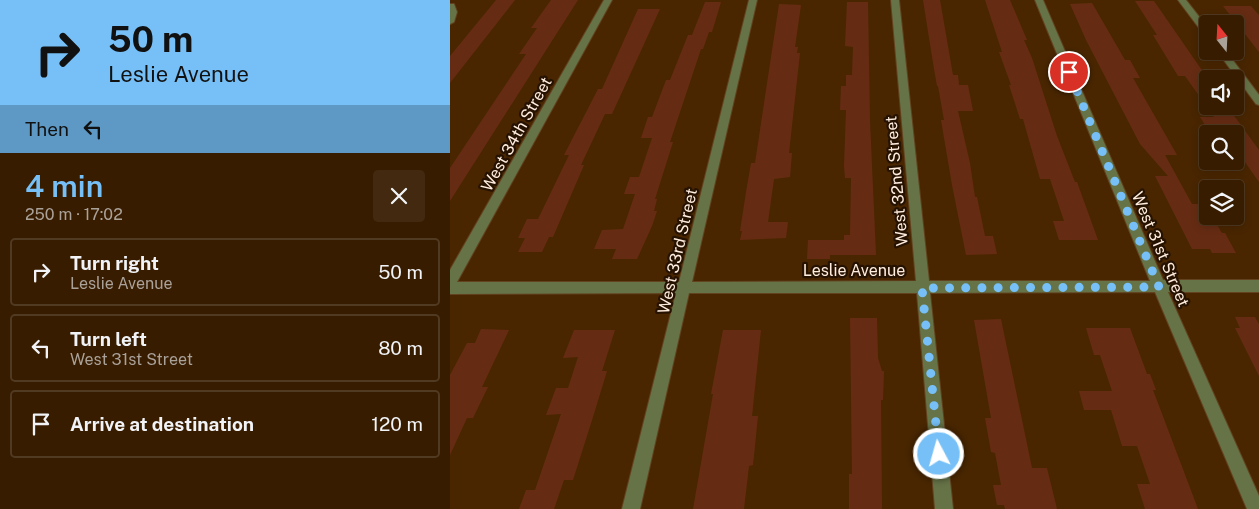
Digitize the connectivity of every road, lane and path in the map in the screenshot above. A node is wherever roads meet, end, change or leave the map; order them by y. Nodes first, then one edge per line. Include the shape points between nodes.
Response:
1 (458, 0) edge
2 (608, 0) edge
3 (753, 0) edge
4 (895, 0) edge
5 (1039, 0) edge
6 (1182, 0) edge
7 (450, 6) edge
8 (450, 22) edge
9 (1199, 22) edge
10 (1228, 60) edge
11 (1259, 102) edge
12 (450, 282) edge
13 (1259, 286) edge
14 (1159, 287) junction
15 (450, 288) edge
16 (685, 288) junction
17 (922, 288) junction
18 (631, 509) edge
19 (944, 509) edge
20 (1256, 509) edge

1 - 7 street
2 - 12 street, West 34th Street
3 - 16 street, West 33rd Street
4 - 17 street, West 32nd Street
5 - 14 street, West 31st Street
6 - 9 street
7 - 8 street via 453,12
10 - 11 street
13 - 14 street, Leslie Avenue
14 - 17 street, Leslie Avenue
14 - 20 street, West 31st Street
15 - 16 street, Leslie Avenue
16 - 17 street, Leslie Avenue
16 - 18 street, West 33rd Street
17 - 19 street, West 32nd Street

